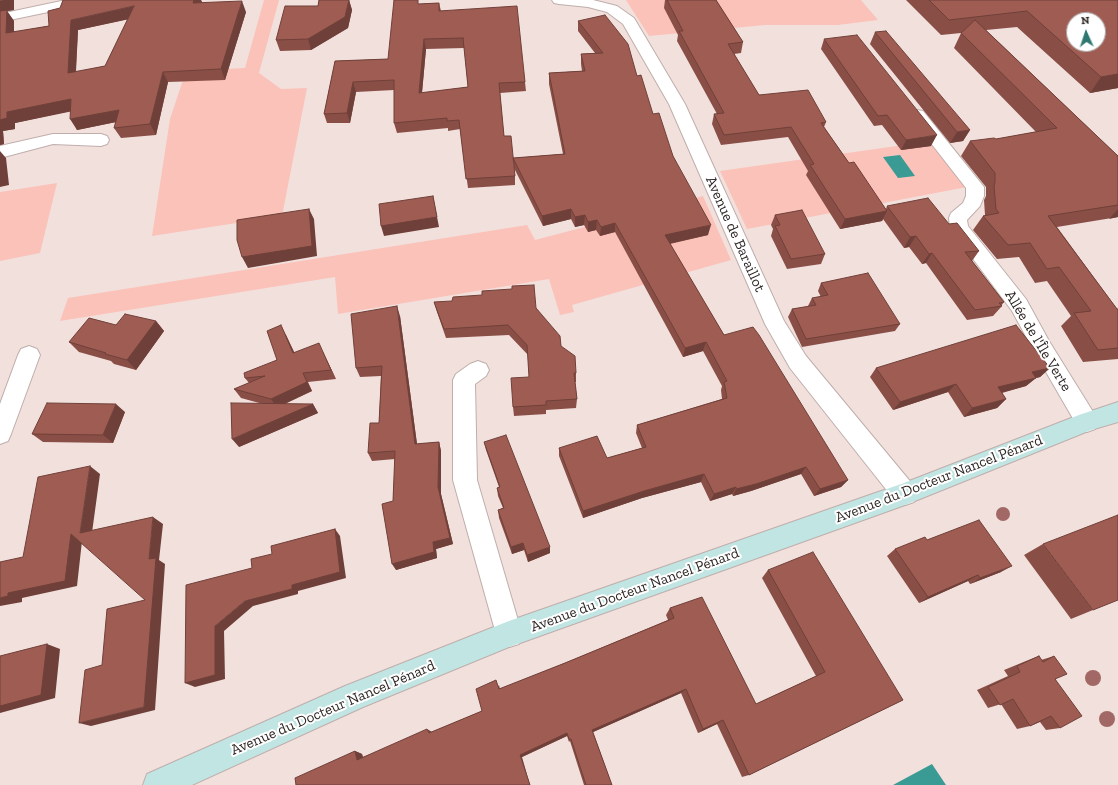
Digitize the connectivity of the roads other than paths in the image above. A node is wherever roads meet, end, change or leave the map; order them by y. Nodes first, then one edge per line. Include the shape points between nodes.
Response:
1 (87, 0) edge
2 (559, 0) edge
3 (0, 18) edge
4 (906, 101) edge
5 (101, 140) dead end
6 (0, 152) edge
7 (29, 355) dead end
8 (478, 370) dead end
9 (1118, 412) edge
10 (1086, 422) junction
11 (0, 434) edge
12 (905, 494) junction
13 (510, 634) junction
14 (158, 785) edge

1 - 3 street
2 - 12 street, Avenue de Baraillot via 612,9 629,20 677,104 775,324 798,362
4 - 10 street, Allée de l'Île Verte via 974,187 975,196 971,206 958,218 959,228 1019,305
5 - 6 street via 53,139
7 - 11 street
8 - 13 street via 464,380 465,480
9 - 10 main road, Avenue du Docteur Nancel Pénard
10 - 12 main road, Avenue du Docteur Nancel Pénard
12 - 13 main road, Avenue du Docteur Nancel Pénard
13 - 14 main road, Avenue du Docteur Nancel Pénard via 355,696

